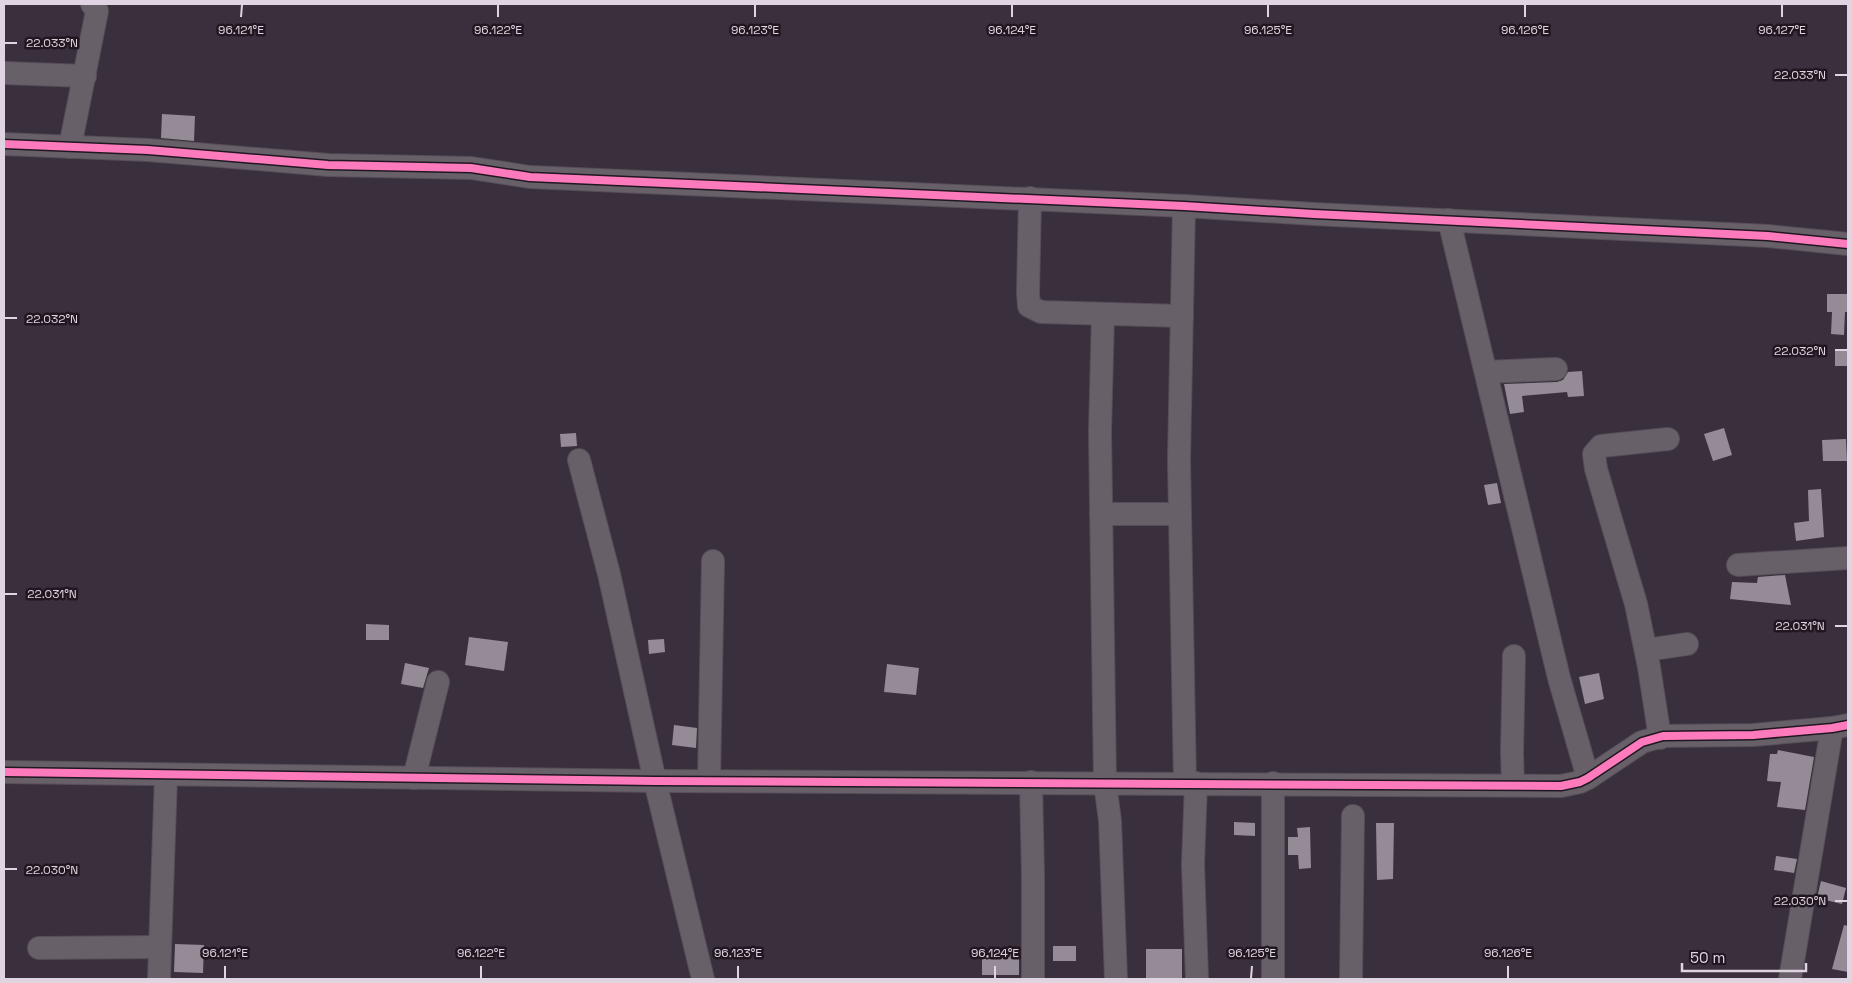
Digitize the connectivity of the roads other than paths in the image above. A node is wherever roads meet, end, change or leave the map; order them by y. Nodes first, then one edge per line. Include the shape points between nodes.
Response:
1 (92, 4) edge
2 (4, 72) edge
3 (85, 76) junction
4 (4, 144) edge
5 (70, 147) junction
6 (1030, 198) junction
7 (1184, 206) junction
8 (1448, 220) junction
9 (1848, 244) edge
10 (1103, 314) junction
11 (1182, 316) junction
12 (1556, 369) dead end
13 (1486, 372) junction
14 (1668, 439) dead end
15 (579, 460) dead end
16 (1101, 514) junction
17 (1180, 514) junction
18 (1848, 558) edge
19 (713, 561) dead end
20 (1738, 565) dead end
21 (1687, 644) dead end
22 (1646, 650) junction
23 (1514, 656) dead end
24 (438, 682) dead end
25 (1840, 726) edge
26 (1660, 738) junction
27 (4, 772) edge
28 (166, 775) junction
29 (414, 778) junction
30 (1588, 778) junction
31 (709, 781) junction
32 (655, 782) junction
33 (1030, 782) junction
34 (1106, 783) junction
35 (1190, 783) junction
36 (1273, 783) junction
37 (1513, 785) junction
38 (1353, 816) dead end
39 (160, 947) junction
40 (39, 948) dead end
41 (159, 979) edge
42 (703, 979) edge
43 (1033, 979) edge
44 (1116, 979) edge
45 (1197, 979) edge
46 (1273, 979) edge
47 (1351, 979) edge
48 (1790, 979) edge

1 - 3 street via 97,11
2 - 3 street
3 - 5 street
4 - 5 street
5 - 6 street via 328,165 471,168 530,177
6 - 7 street
6 - 10 street via 1029,306 1041,312
7 - 8 street
7 - 11 street
8 - 9 street via 1768,236
8 - 13 street
10 - 11 street
10 - 16 street
11 - 17 street
12 - 13 street
13 - 30 street via 1559,678
14 - 22 street via 1601,446 1594,454
15 - 32 street via 609,574
16 - 17 street
16 - 34 street
17 - 35 street
18 - 20 street
19 - 31 street
21 - 22 street
22 - 26 street
23 - 37 street
24 - 29 street
25 - 26 street via 1753,735
25 - 48 street
26 - 30 street via 1642,742
27 - 28 street
28 - 29 street
28 - 39 street
29 - 32 street
30 - 37 street via 1561,786
31 - 32 street
31 - 33 street
32 - 42 street
33 - 34 street
33 - 43 street via 1034,878
34 - 35 street
34 - 44 street
35 - 36 street
35 - 45 street
36 - 37 street
36 - 46 street
38 - 47 street
39 - 40 street
39 - 41 street

